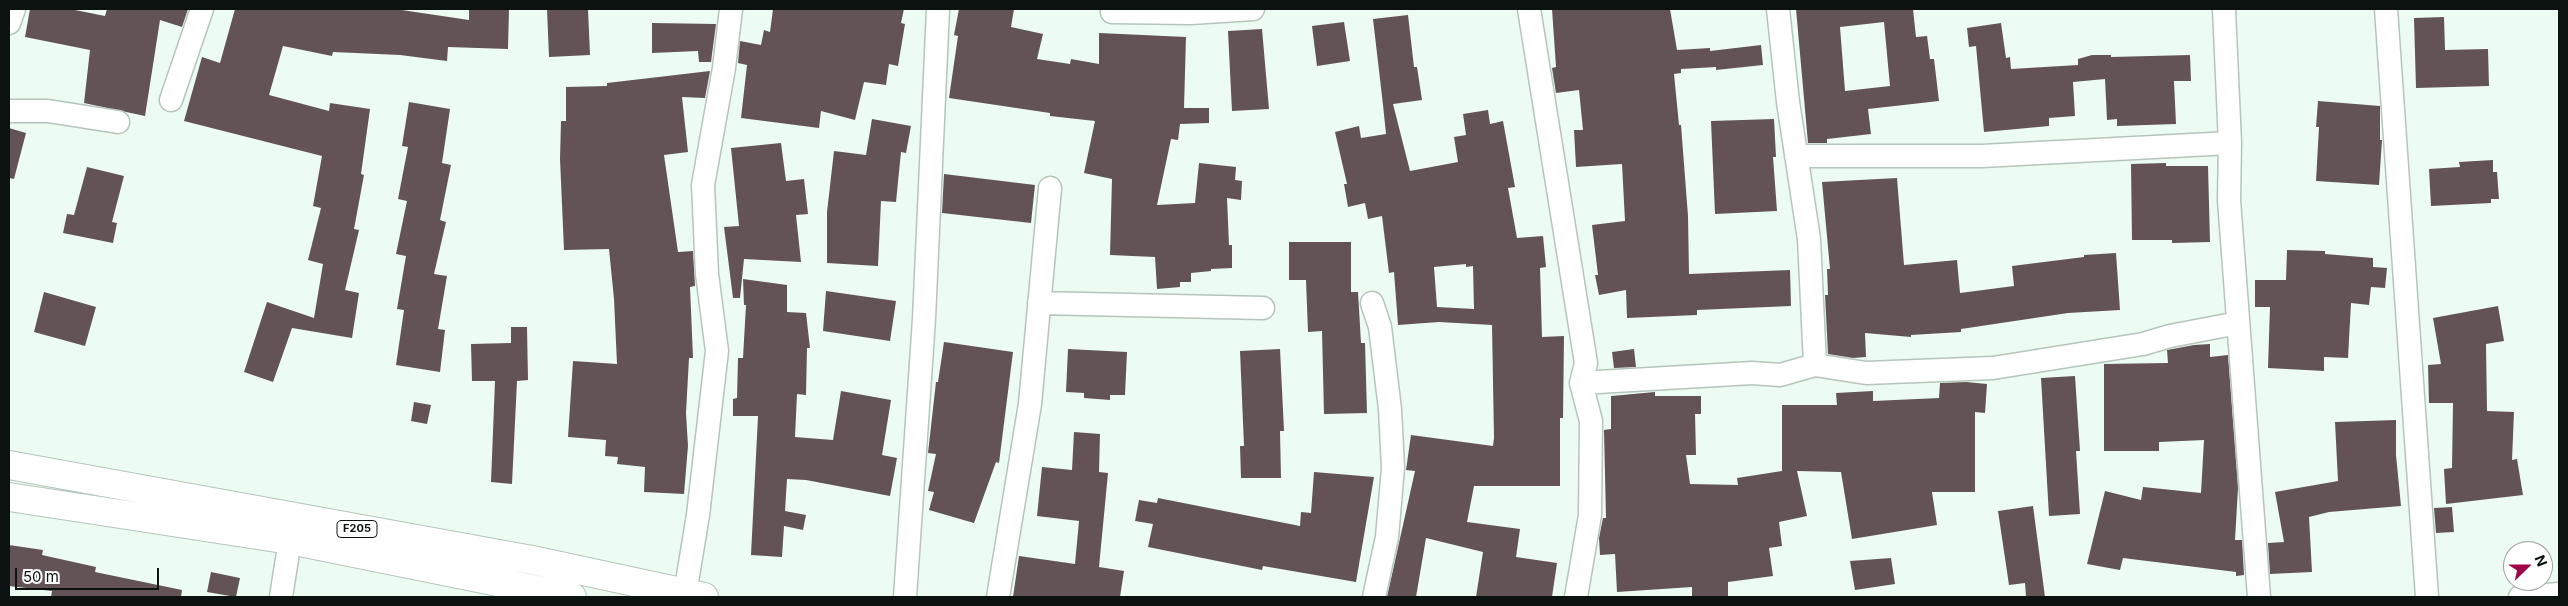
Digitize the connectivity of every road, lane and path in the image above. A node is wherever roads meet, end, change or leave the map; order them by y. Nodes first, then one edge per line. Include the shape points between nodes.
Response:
1 (14, 9) edge
2 (202, 9) edge
3 (731, 9) edge
4 (938, 9) edge
5 (1253, 9) edge
6 (1529, 9) edge
7 (1778, 9) edge
8 (2224, 9) edge
9 (2386, 9) edge
10 (1112, 12) dead end
11 (9, 23) edge
12 (171, 100) dead end
13 (9, 111) edge
14 (118, 122) dead end
15 (2230, 143) junction
16 (1796, 156) junction
17 (1050, 188) dead end
18 (1039, 303) junction
19 (1372, 303) dead end
20 (1263, 308) dead end
21 (2238, 323) junction
22 (1815, 365) junction
23 (1581, 383) junction
24 (9, 465) edge
25 (9, 498) edge
26 (290, 540) junction
27 (2559, 594) edge
28 (695, 596) edge
29 (281, 597) edge
30 (572, 597) edge
31 (905, 597) edge
32 (998, 597) edge
33 (1374, 597) edge
34 (1576, 597) edge
35 (2259, 597) edge
36 (2427, 597) edge
37 (2520, 597) edge

1 - 11 street
2 - 12 street
3 - 28 street via 723,77 703,185 707,274 717,352 698,515
4 - 31 street via 924,319
5 - 10 street via 1191,14
6 - 23 street via 1586,363
7 - 16 street
8 - 15 street
9 - 36 street
13 - 14 street via 48,111
15 - 16 street via 1982,156
15 - 21 street via 2229,200
16 - 22 street via 1809,239
17 - 18 street
18 - 20 street
18 - 32 street via 1030,404
19 - 33 street via 1380,327 1387,382 1392,468 1387,537
21 - 22 street via 2143,344 1993,368 1866,373
21 - 35 street
22 - 23 street via 1780,375 1752,373
23 - 34 street via 1591,421 1590,515
24 - 28 main road, F205 via 532,560
25 - 26 main road, F205
26 - 29 street
26 - 30 main road, F205
27 - 37 street

